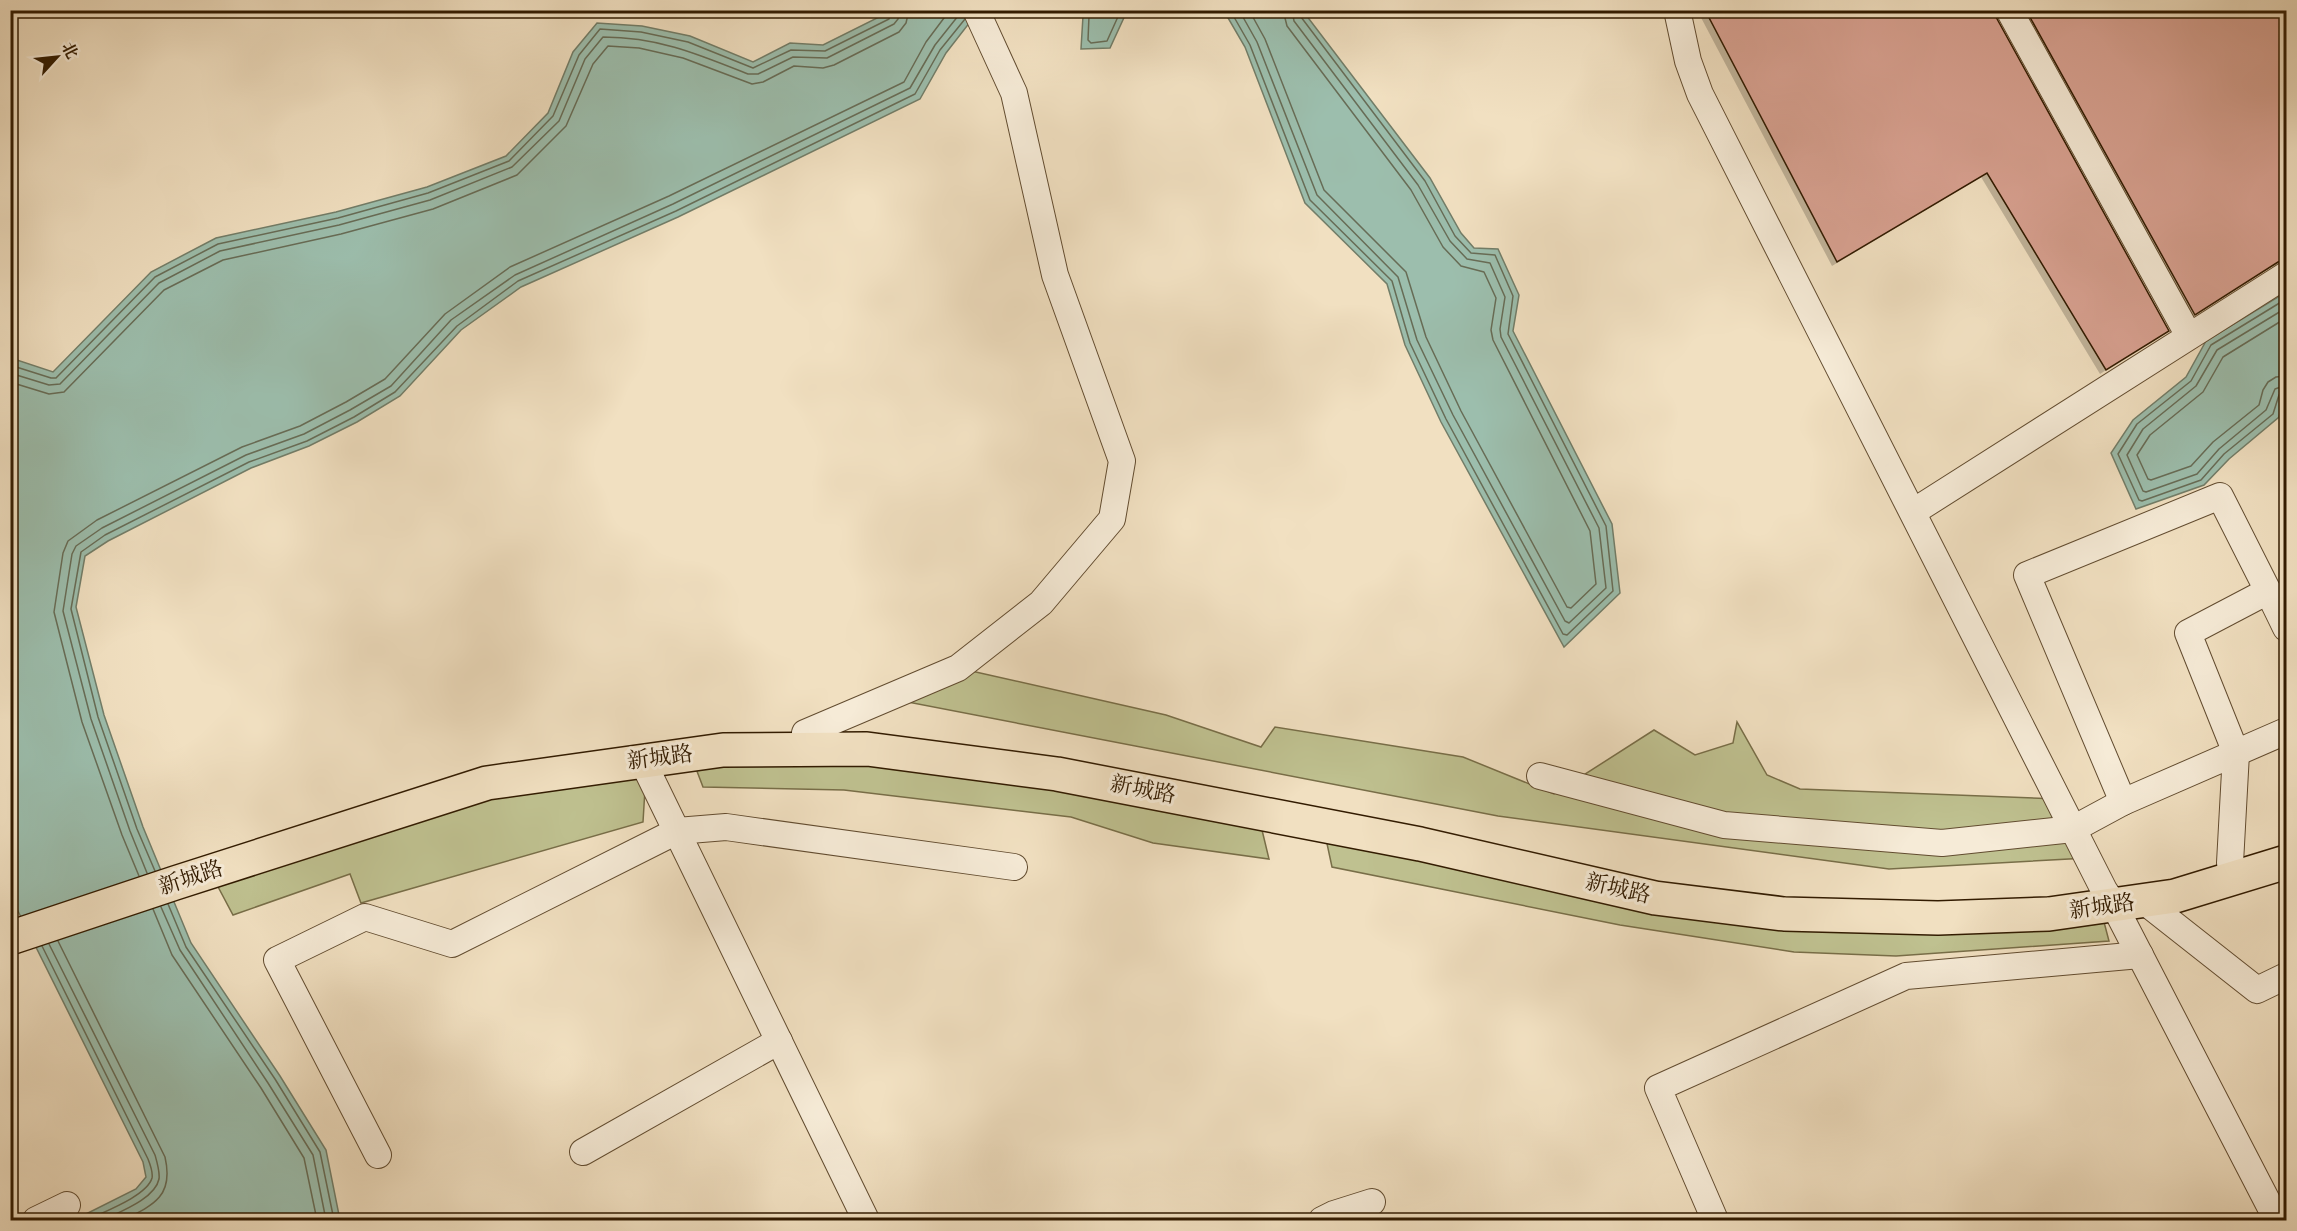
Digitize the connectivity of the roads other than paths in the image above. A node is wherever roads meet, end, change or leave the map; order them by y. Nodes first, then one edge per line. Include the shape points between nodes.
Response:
1 (975, 10) edge
2 (1677, 10) edge
3 (2009, 10) edge
4 (2286, 275) edge
5 (2189, 336) junction
6 (1913, 512) junction
7 (2268, 591) junction
8 (2286, 628) edge
9 (2286, 731) edge
10 (805, 733) junction
11 (2236, 753) junction
12 (642, 760) junction
13 (1540, 776) dead end
14 (2123, 802) junction
15 (2073, 830) junction
16 (677, 831) junction
17 (2286, 845) edge
18 (2286, 862) edge
19 (2230, 863) junction
20 (1014, 867) dead end
21 (174, 874) junction
22 (2121, 899) junction
23 (11, 931) edge
24 (2140, 955) junction
25 (2286, 976) edge
26 (779, 1041) junction
27 (583, 1152) dead end
28 (378, 1155) dead end
29 (1372, 1202) dead end
30 (67, 1205) dead end
31 (36, 1221) edge
32 (866, 1221) edge
33 (1322, 1221) edge
34 (1715, 1221) edge
35 (2277, 1221) edge

1 - 10 street via 1014,93 1055,275 1122,461 1112,519 1041,603 958,668
2 - 6 street via 1700,94
3 - 5 street
4 - 5 street
5 - 6 street
6 - 15 street
7 - 8 street
7 - 11 street via 2188,633
7 - 14 street via 2220,496 2027,575
9 - 11 street
10 - 21 main road, 新城路 via 722,733 483,767
10 - 22 main road, 新城路 via 868,733 1060,758 1424,828 1658,882 1785,898 1938,902
11 - 14 street
11 - 19 street
12 - 16 street
12 - 21 main road, 新城路 via 487,783
12 - 22 main road, 新城路 via 723,750 867,749 1045,772 1420,844 1656,898 1784,915 2049,914
13 - 15 street via 1724,825 1942,843
14 - 15 street
15 - 22 street
16 - 20 street via 726,828
16 - 26 street
16 - 28 street via 452,944 365,916 277,960
17 - 19 main road, 新城路
18 - 22 main road, 新城路 via 2175,897
19 - 22 main road, 新城路
21 - 23 main road, 新城路
22 - 24 street
22 - 25 street via 2257,990
24 - 34 street via 1906,976 1658,1088
24 - 35 street
26 - 27 street
26 - 32 street
29 - 33 street
30 - 31 street

